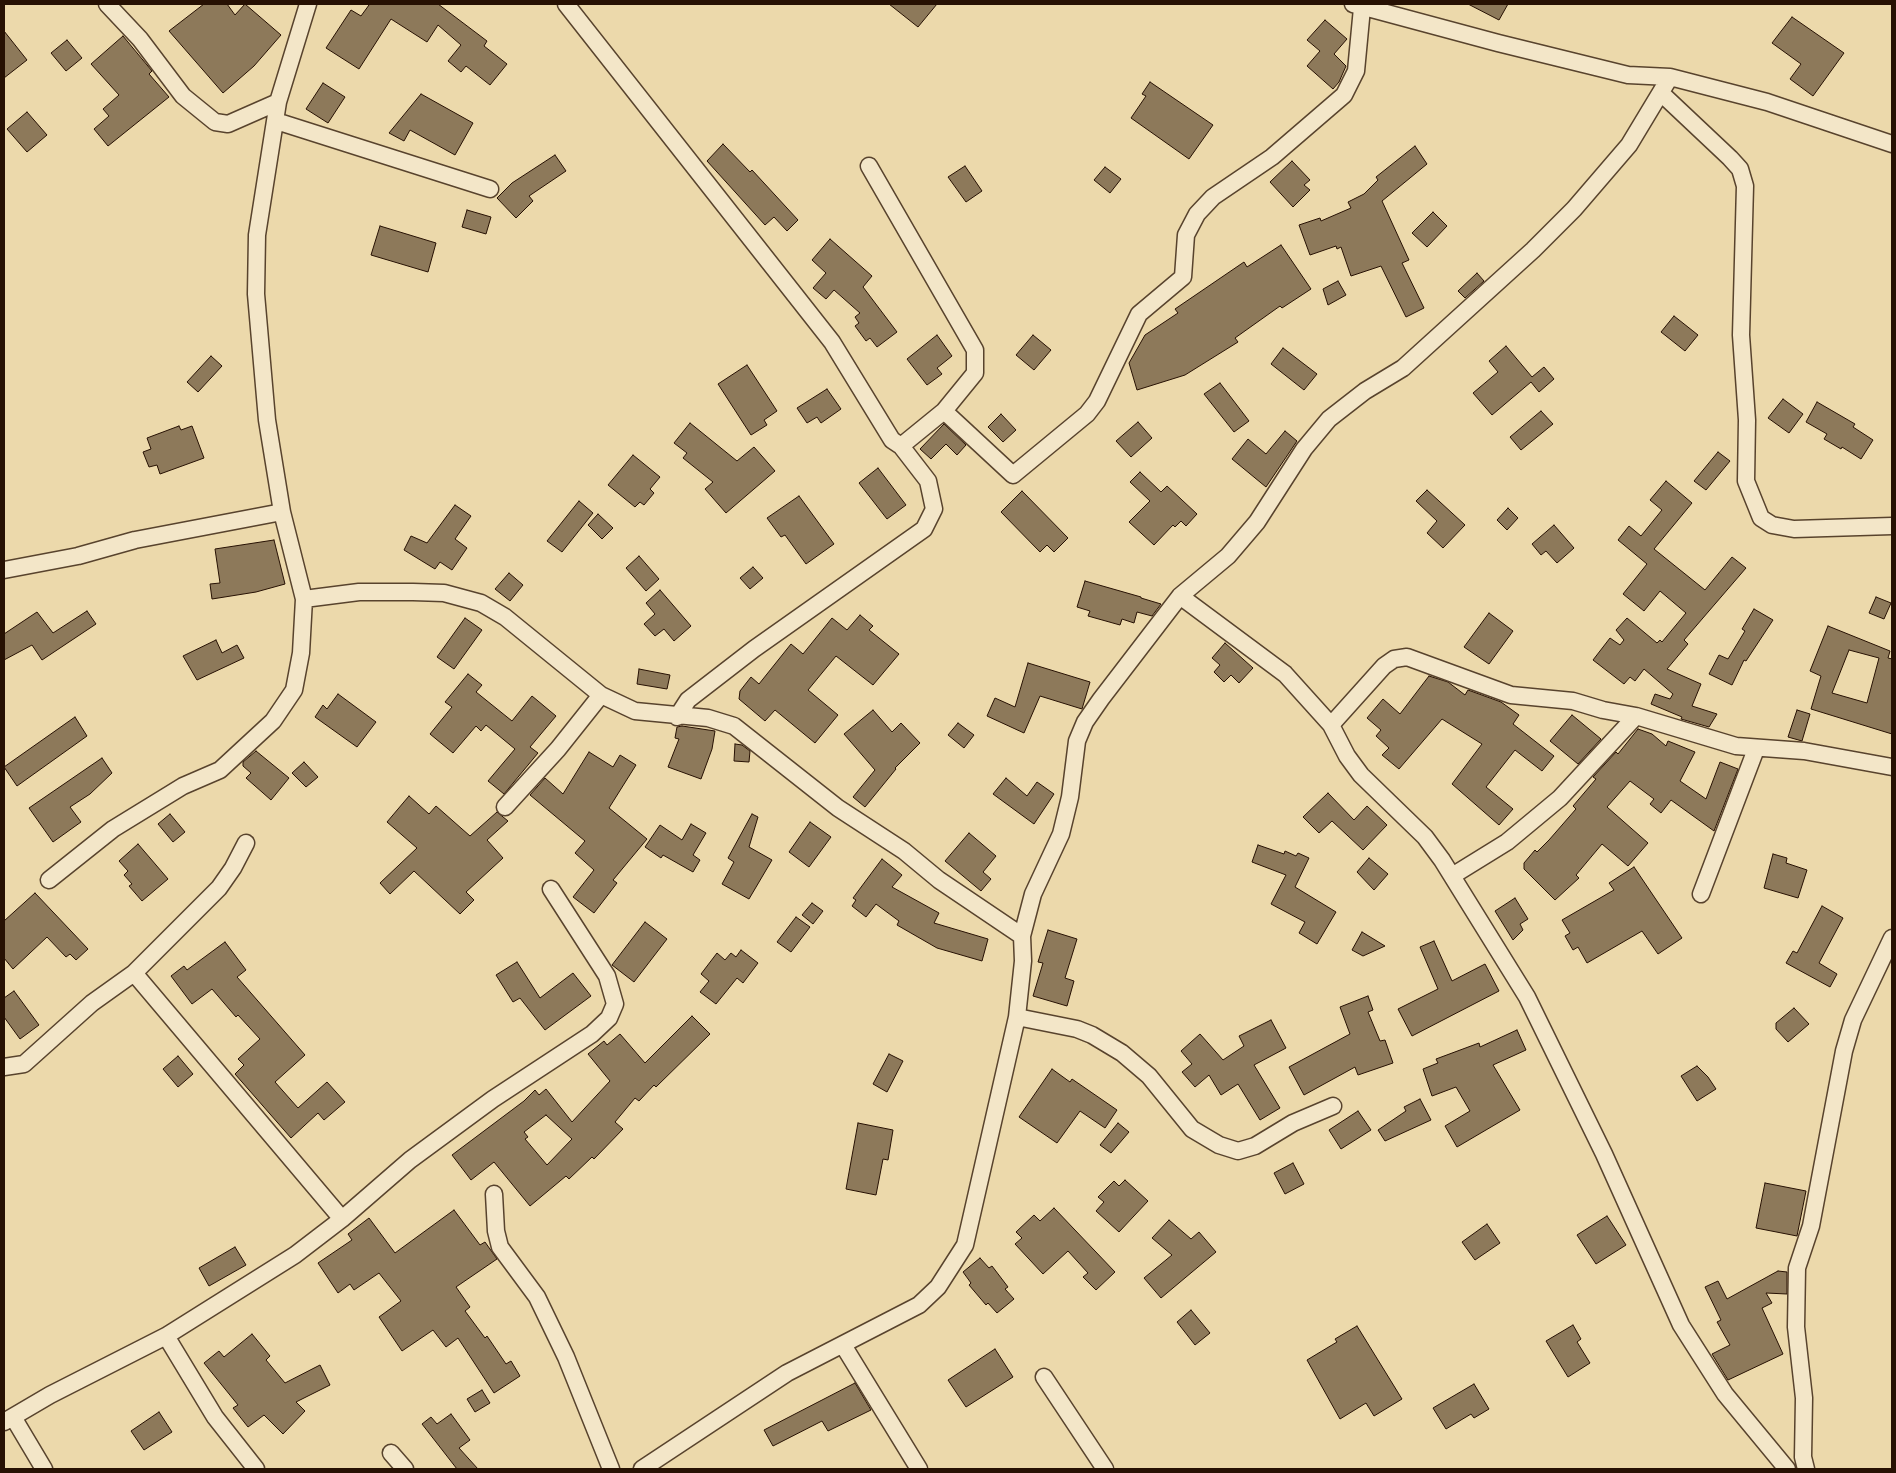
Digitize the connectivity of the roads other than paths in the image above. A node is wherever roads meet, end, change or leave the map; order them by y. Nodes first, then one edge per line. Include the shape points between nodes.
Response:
1 (107, 4) edge
2 (308, 4) edge
3 (566, 4) edge
4 (1357, 6) edge
5 (1670, 77) junction
6 (1661, 93) junction
7 (278, 102) junction
8 (276, 121) junction
9 (1892, 144) edge
10 (869, 166) dead end
11 (490, 189) dead end
12 (944, 411) junction
13 (901, 446) junction
14 (282, 512) junction
15 (1892, 526) edge
16 (4, 570) edge
17 (1180, 596) junction
18 (304, 599) junction
19 (601, 695) junction
20 (1636, 716) junction
21 (677, 717) junction
22 (1332, 725) junction
23 (1756, 749) junction
24 (1892, 767) edge
25 (505, 807) dead end
26 (246, 843) dead end
27 (1452, 876) junction
28 (50, 880) dead end
29 (551, 889) dead end
30 (1701, 894) dead end
31 (1022, 936) junction
32 (1892, 938) edge
33 (134, 973) junction
34 (1018, 1017) junction
35 (4, 1068) edge
36 (1333, 1106) dead end
37 (494, 1194) dead end
38 (342, 1219) junction
39 (166, 1336) junction
40 (843, 1345) junction
41 (1044, 1377) dead end
42 (9, 1420) edge
43 (391, 1453) dead end
44 (44, 1469) edge
45 (256, 1469) edge
46 (405, 1469) edge
47 (611, 1469) edge
48 (642, 1469) edge
49 (919, 1469) edge
50 (1105, 1469) edge
51 (1787, 1469) edge
52 (1806, 1469) edge

1 - 7 street via 140,39 183,96 215,122 228,124
2 - 7 street
3 - 13 street via 832,342 892,440
4 - 5 street via 1628,75
4 - 12 street via 1356,72 1348,89 1325,113 1272,157 1213,198 1197,214 1186,235 1183,277 1139,314 1103,391 1087,414 1013,476
5 - 6 street
5 - 9 street via 1766,102
6 - 15 street via 1740,169 1745,186 1741,335 1747,420 1746,480 1761,518 1772,525 1794,529
6 - 17 street via 1630,145 1574,209 1404,368 1365,391 1330,419 1298,457 1257,522 1228,556
7 - 8 street
8 - 11 street
8 - 14 street via 257,235 256,294 267,420
10 - 12 street via 975,350 975,373
12 - 13 street
13 - 21 street via 928,481 934,509 924,529 754,649 688,700
14 - 16 street via 135,540 78,556
14 - 18 street
17 - 22 street via 1285,674
17 - 31 street via 1101,699 1076,741 1070,797 1061,834 1033,894
18 - 19 street via 359,592 413,592 444,593 481,603 505,616
18 - 28 street via 302,653 294,690 273,721 220,770 183,786 113,830
19 - 21 street via 635,711
19 - 25 street
20 - 22 street via 1573,701 1512,695 1407,658 1394,659 1384,666
20 - 23 street
20 - 27 street via 1560,798 1507,842
21 - 31 street via 708,718 734,726 838,808 904,850 939,880
22 - 27 street via 1347,756 1361,775 1425,837
23 - 24 street via 1804,751
23 - 30 street
26 - 33 street via 218,888
27 - 51 street via 1527,997 1604,1154 1681,1325 1724,1394
29 - 38 street via 607,976 615,1004 609,1018 592,1034 410,1160
31 - 34 street
32 - 52 street via 1853,1020 1844,1051 1811,1226 1797,1268 1796,1327 1804,1398 1803,1457
33 - 35 street via 92,1003 24,1064
33 - 38 street
34 - 36 street via 1077,1029 1122,1053 1149,1076 1192,1129 1219,1145 1238,1151 1255,1146 1293,1123
34 - 40 street via 965,1245 938,1287 919,1305
37 - 47 street via 500,1247 541,1306 566,1357
38 - 39 street via 295,1255
39 - 42 street
39 - 45 street via 215,1417
40 - 48 street via 787,1373
40 - 49 street
41 - 50 street
42 - 44 street
43 - 46 street

